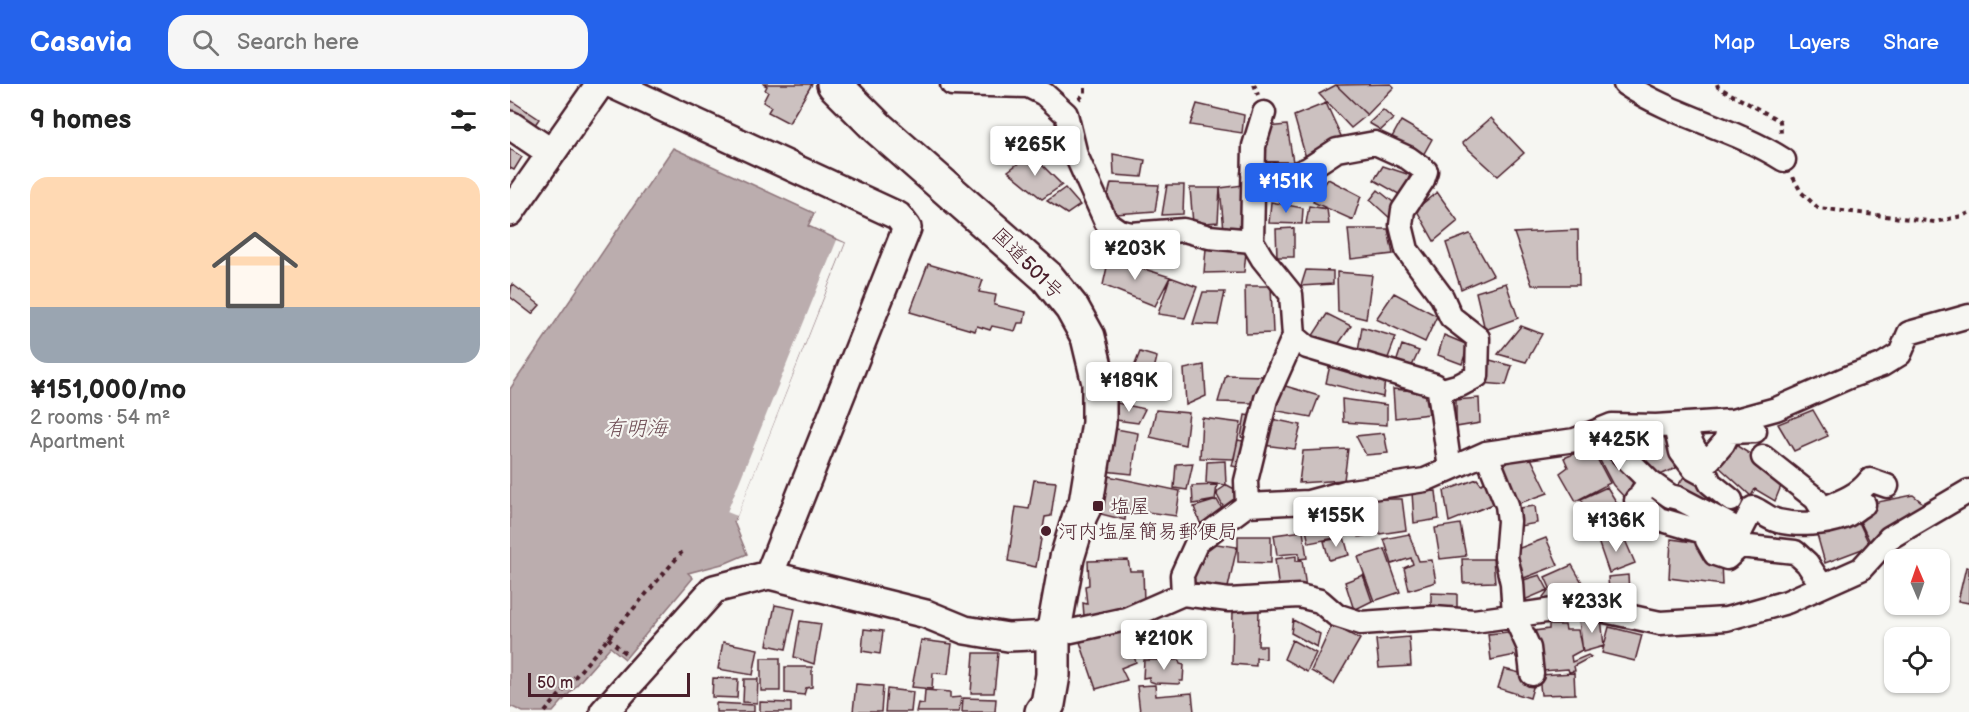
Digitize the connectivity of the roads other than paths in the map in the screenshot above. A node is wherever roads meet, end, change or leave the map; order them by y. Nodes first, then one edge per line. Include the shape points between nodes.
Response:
1 (600, 84) edge
2 (612, 84) edge
3 (834, 84) edge
4 (952, 84) edge
5 (1625, 84) edge
6 (1264, 113) dead end
7 (510, 125) edge
8 (550, 152) junction
9 (1784, 160) road end
10 (1253, 174) junction
11 (510, 212) edge
12 (1252, 241) junction
13 (1969, 316) edge
14 (1294, 336) junction
15 (1438, 391) junction
16 (1778, 420) dead end
17 (1740, 432) junction
18 (1612, 444) dead end
19 (1486, 453) junction
20 (1450, 470) junction
21 (1650, 482) junction
22 (1887, 486) dead end
23 (1969, 491) edge
24 (1731, 500) junction
25 (1855, 504) junction
26 (1247, 505) junction
27 (1753, 508) junction
28 (1714, 527) junction
29 (769, 575) junction
30 (1822, 586) junction
31 (1183, 594) junction
32 (1514, 615) junction
33 (1053, 635) junction
34 (1532, 674) dead end
35 (607, 710) edge
36 (1042, 712) edge

1 - 8 street
2 - 29 street via 898,216 907,228
3 - 33 highway, 国道501号 via 878,128 1047,277 1072,308 1088,338 1099,383 1099,423 1086,503 1067,558
4 - 12 street via 1028,86 1044,94 1066,114 1076,155 1106,222 1119,231 1131,234 1184,230
5 - 9 street via 1643,96 1764,147
6 - 10 street via 1254,146
7 - 8 street
8 - 11 street
10 - 12 street
10 - 15 street via 1293,175 1337,150 1376,143 1426,171 1403,210 1401,225 1407,250 1442,297 1451,316 1478,338 1477,376
12 - 14 street via 1291,294
13 - 19 street via 1909,333 1900,354 1882,366 1776,410 1732,421 1612,425 1575,440
14 - 15 street via 1307,347 1435,385
14 - 26 street via 1266,399 1246,481
15 - 20 street
16 - 17 street via 1757,431
17 - 24 street via 1710,459 1704,459 1695,450 1687,434 1677,435 1681,452 1694,469
17 - 25 street via 1735,440 1816,499 1822,509
18 - 21 street
19 - 20 street
19 - 32 street via 1507,505 1506,557
20 - 26 street via 1425,480 1308,502
21 - 28 street via 1678,498
21 - 28 street via 1633,503 1659,519
22 - 25 street via 1870,480
23 - 30 street via 1889,538 1861,569
24 - 27 street via 1739,499
24 - 28 street
25 - 27 street via 1844,516 1791,524 1775,521
26 - 31 street via 1197,542 1182,575
27 - 28 street via 1741,531
28 - 30 street via 1738,539 1740,546 1795,552
29 - 33 street via 926,614 965,630 1008,637
29 - 35 street via 714,589
30 - 32 street via 1787,602 1726,620 1660,622 1582,606
31 - 32 street via 1229,600 1299,596 1320,601 1336,615 1361,623 1434,618 1474,621
31 - 33 street via 1126,618
32 - 34 street via 1529,648
33 - 36 highway, 国道501号 via 1053,675 1048,704

